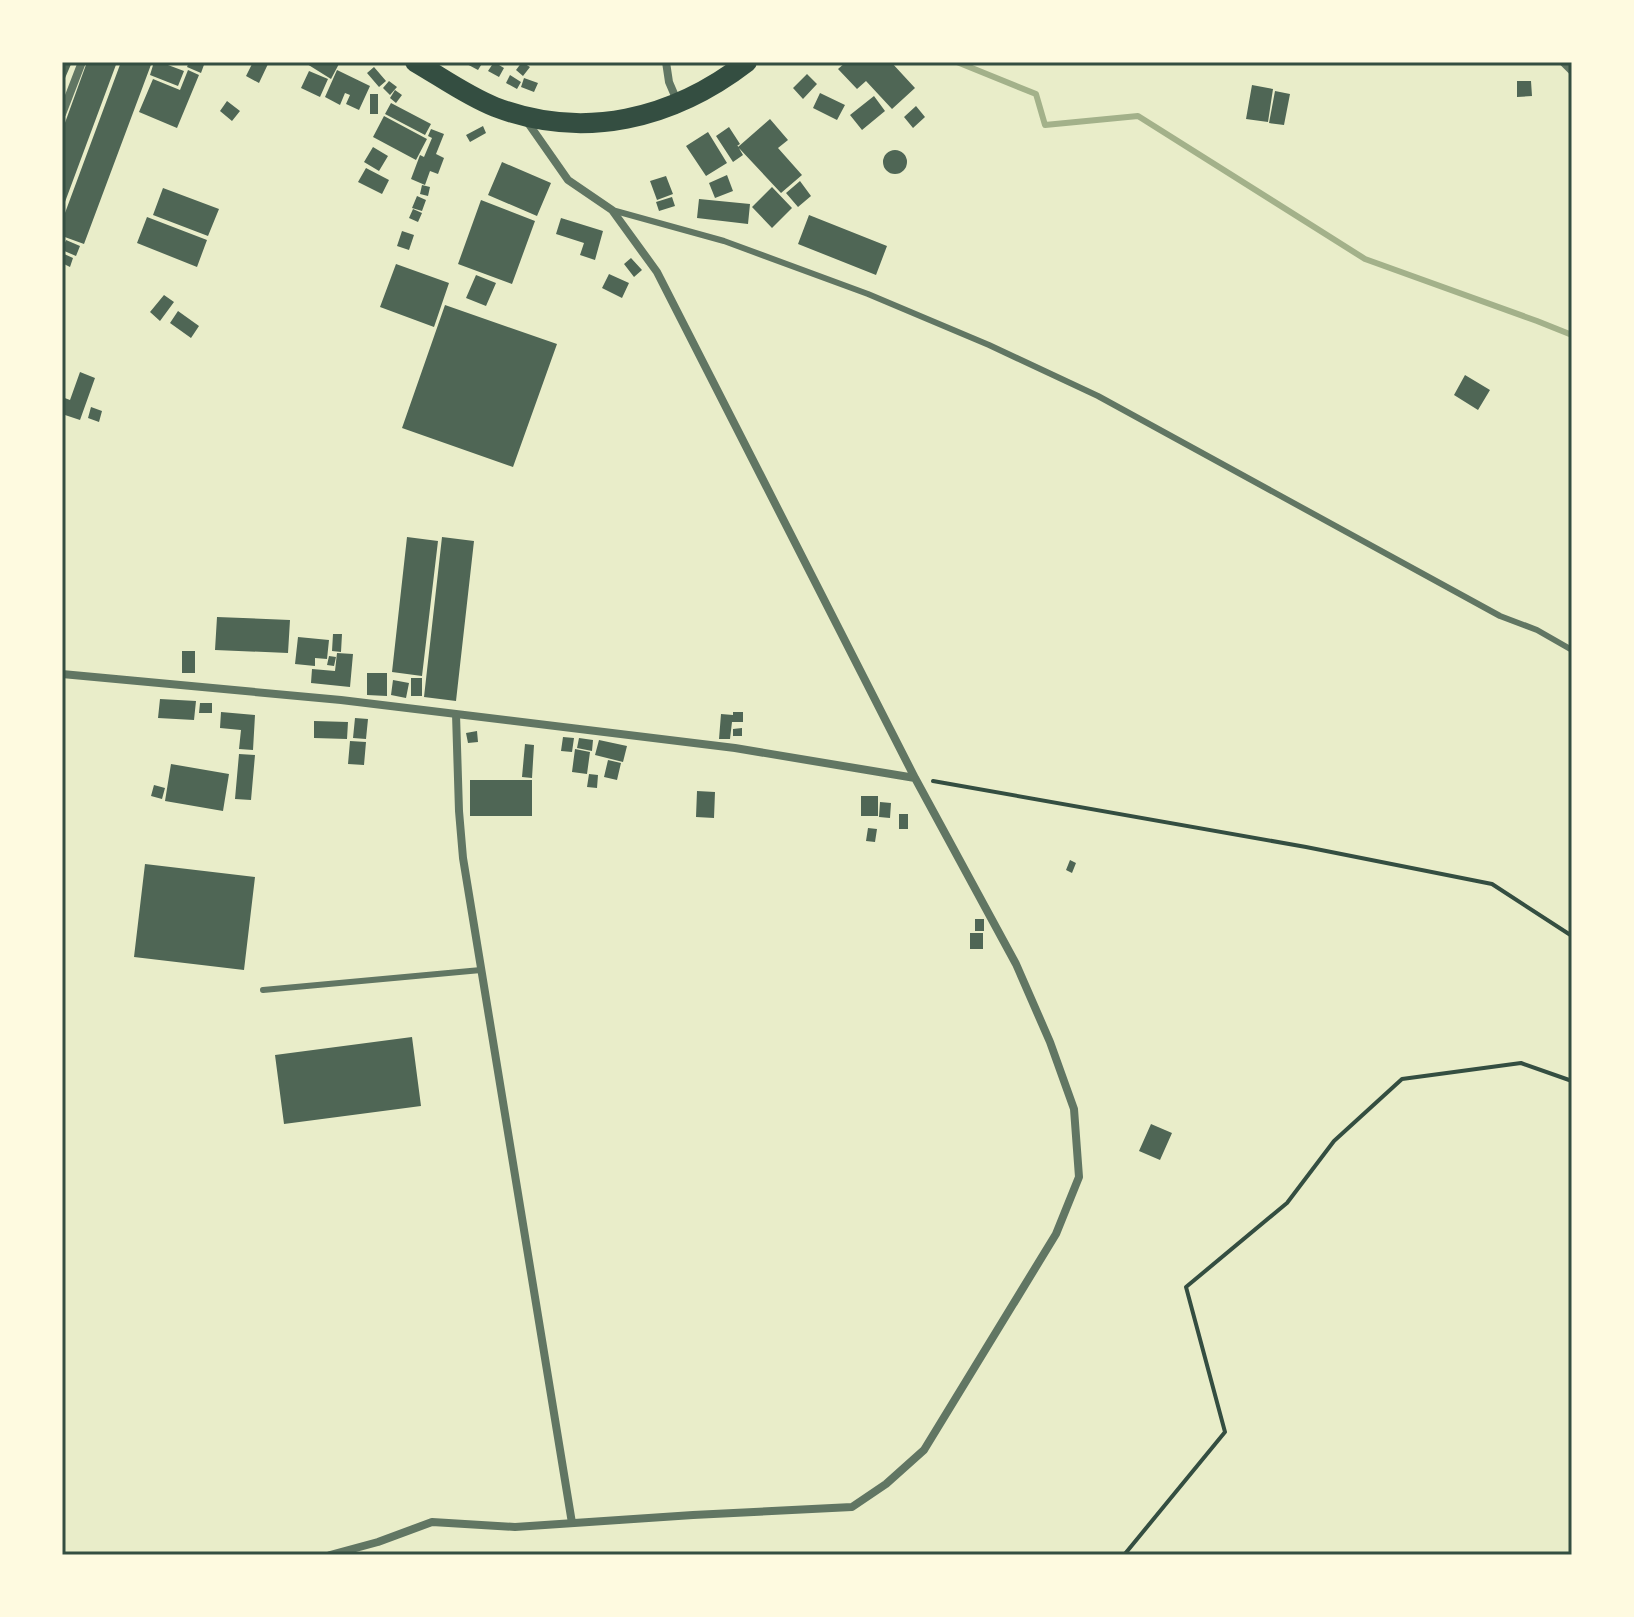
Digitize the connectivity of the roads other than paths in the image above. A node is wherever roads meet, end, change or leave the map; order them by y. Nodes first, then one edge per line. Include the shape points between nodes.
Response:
1 (82, 62) edge
2 (415, 62) edge
3 (666, 62) edge
4 (747, 62) edge
5 (1563, 62) edge
6 (1572, 71) edge
7 (678, 103) junction
8 (62, 114) edge
9 (524, 117) junction
10 (612, 210) junction
11 (1572, 650) edge
12 (62, 674) edge
13 (456, 714) junction
14 (915, 778) junction
15 (481, 970) junction
16 (263, 990) dead end
17 (572, 1523) junction
18 (330, 1555) edge

1 - 8 street
2 - 9 highway via 491,105
3 - 7 street
4 - 7 highway
5 - 6 street
7 - 9 highway via 601,123
9 - 10 street via 568,180
10 - 11 lane via 724,241 989,345 1098,396 1500,616
10 - 14 street via 657,272
12 - 13 street
13 - 14 street via 735,748
13 - 15 street via 463,858
14 - 17 street via 1016,964 1074,1109 1079,1177 1056,1234 924,1450 852,1507
15 - 16 lane
15 - 17 street
17 - 18 street via 515,1527 432,1522

